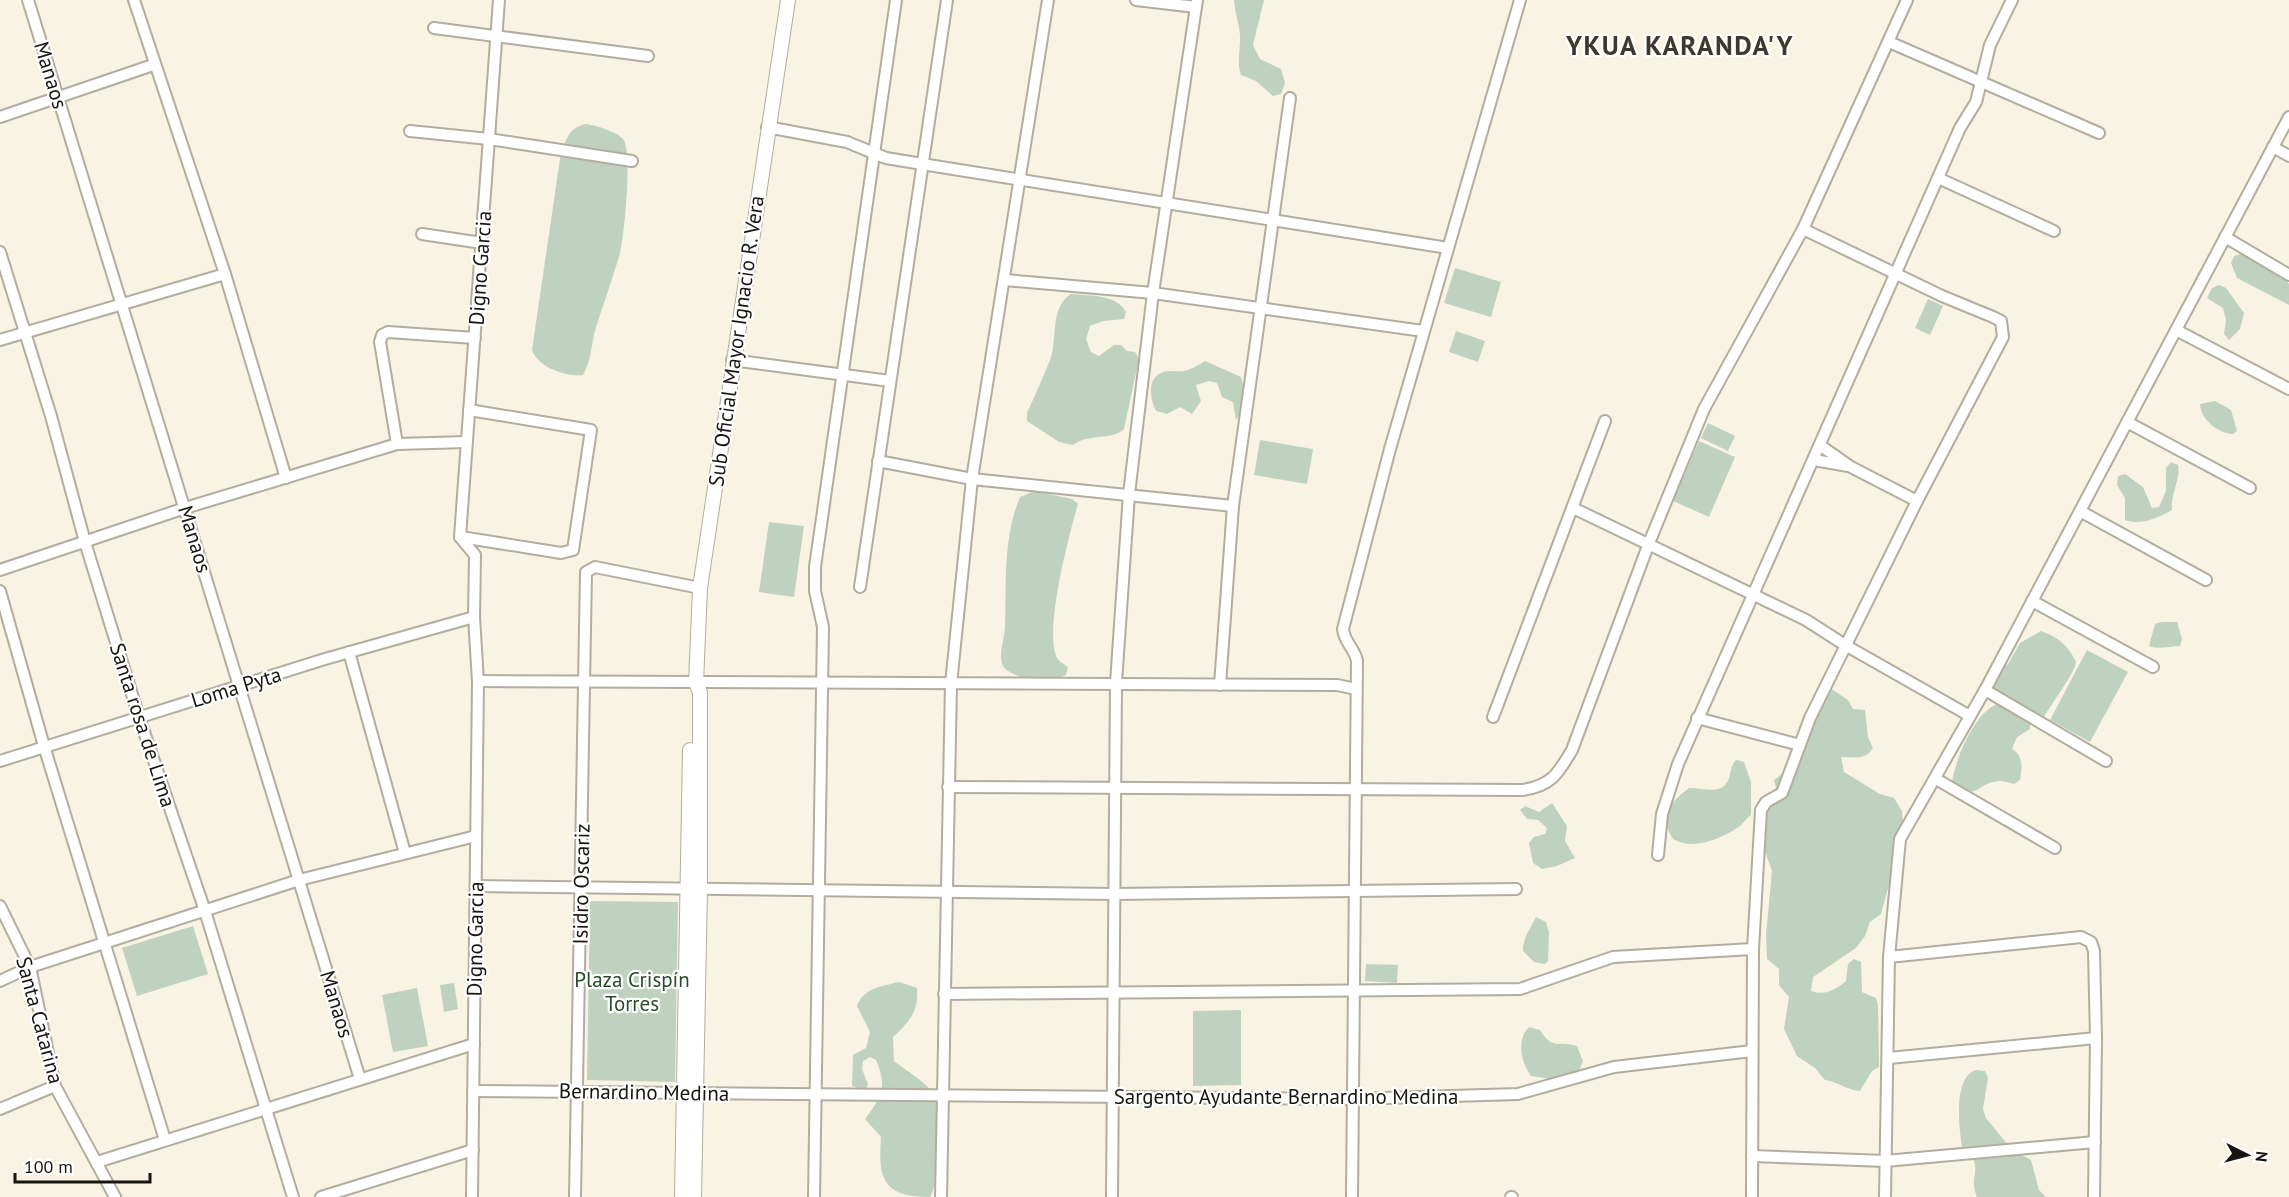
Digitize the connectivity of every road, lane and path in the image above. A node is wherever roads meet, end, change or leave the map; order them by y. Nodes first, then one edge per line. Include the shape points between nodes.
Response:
1 (28, 0) edge
2 (134, 0) edge
3 (499, 0) edge
4 (788, 0) edge
5 (896, 0) edge
6 (947, 0) edge
7 (1048, 0) edge
8 (1137, 0) edge
9 (1520, 0) edge
10 (1907, 0) edge
11 (2012, 0) edge
12 (1197, 4) edge
13 (434, 28) dead end
14 (497, 36) junction
15 (1889, 42) junction
16 (648, 56) dead end
17 (153, 65) junction
18 (1982, 81) junction
19 (58, 96) junction
20 (1290, 98) dead end
21 (0, 117) edge
22 (2289, 117) edge
23 (768, 127) junction
24 (410, 131) dead end
25 (2099, 133) dead end
26 (489, 140) junction
27 (2273, 147) junction
28 (874, 153) junction
29 (2289, 156) edge
30 (632, 161) dead end
31 (922, 165) junction
32 (1938, 178) junction
33 (1018, 180) junction
34 (1166, 204) junction
35 (1273, 218) junction
36 (1803, 229) junction
37 (2054, 231) dead end
38 (422, 234) dead end
39 (2225, 237) junction
40 (482, 243) junction
41 (1448, 248) junction
42 (0, 252) edge
43 (1895, 273) junction
44 (225, 274) junction
45 (2289, 275) edge
46 (1005, 280) junction
47 (1153, 293) junction
48 (123, 303) junction
49 (1261, 308) junction
50 (2176, 330) junction
51 (1423, 331) junction
52 (25, 332) junction
53 (475, 338) junction
54 (0, 340) edge
55 (732, 360) junction
56 (842, 374) junction
57 (890, 381) junction
58 (2289, 389) edge
59 (469, 410) junction
60 (1605, 420) dead end
61 (2127, 422) junction
62 (467, 442) junction
63 (397, 444) junction
64 (1821, 446) junction
65 (1814, 460) junction
66 (878, 461) junction
67 (1851, 467) junction
68 (286, 478) junction
69 (972, 479) junction
70 (2250, 488) dead end
71 (1129, 494) junction
72 (1917, 501) junction
73 (1233, 506) junction
74 (185, 508) junction
75 (1573, 508) junction
76 (2080, 511) junction
77 (460, 537) junction
78 (86, 542) junction
79 (1649, 543) junction
80 (0, 570) edge
81 (2206, 580) dead end
82 (860, 587) dead end
83 (700, 588) junction
84 (0, 591) edge
85 (1753, 595) junction
86 (2032, 601) junction
87 (474, 617) junction
88 (1845, 645) junction
89 (349, 652) junction
90 (2153, 667) dead end
91 (478, 681) junction
92 (584, 682) junction
93 (821, 682) junction
94 (696, 683) junction
95 (1116, 683) junction
96 (951, 684) junction
97 (1220, 685) junction
98 (240, 686) junction
99 (1356, 689) junction
100 (1985, 690) junction
101 (1970, 716) junction
102 (139, 717) junction
103 (1493, 717) dead end
104 (1697, 718) junction
105 (1800, 745) junction
106 (44, 746) junction
107 (0, 761) edge
108 (2106, 761) dead end
109 (1936, 779) junction
110 (948, 787) junction
111 (1116, 789) junction
112 (1357, 791) junction
113 (476, 836) junction
114 (2055, 848) dead end
115 (405, 853) junction
116 (1658, 855) dead end
117 (299, 880) junction
118 (476, 886) junction
119 (580, 887) junction
120 (694, 889) junction
121 (1516, 889) dead end
122 (818, 890) junction
123 (1355, 891) junction
124 (945, 892) junction
125 (1115, 894) junction
126 (0, 906) edge
127 (205, 911) junction
128 (104, 945) junction
129 (1753, 949) junction
130 (1889, 957) junction
131 (30, 967) junction
132 (0, 981) edge
133 (1353, 992) junction
134 (1114, 993) junction
135 (944, 994) junction
136 (2096, 1038) junction
137 (474, 1044) junction
138 (1752, 1051) junction
139 (1889, 1058) junction
140 (360, 1079) junction
141 (55, 1086) junction
142 (473, 1091) junction
143 (577, 1091) junction
144 (690, 1092) junction
145 (815, 1096) junction
146 (942, 1096) junction
147 (1113, 1097) junction
148 (1352, 1099) junction
149 (265, 1109) junction
150 (0, 1110) edge
151 (165, 1140) junction
152 (2095, 1142) junction
153 (473, 1150) junction
154 (1752, 1156) junction
155 (1885, 1161) junction
156 (97, 1162) junction
157 (114, 1197) edge
158 (292, 1197) edge
159 (321, 1197) edge
160 (472, 1197) edge
161 (575, 1197) edge
162 (682, 1197) edge
163 (694, 1197) edge
164 (814, 1197) edge
165 (941, 1197) edge
166 (1112, 1197) edge
167 (1352, 1197) edge
168 (1752, 1197) edge
169 (1885, 1197) edge
170 (2094, 1197) edge

1 - 19 street, Manaos
2 - 17 street
3 - 14 street, Digno Garcia
4 - 23 street, Sub Oficial Mayor Ignacio R. Vera
5 - 28 street
6 - 31 street
7 - 33 street
8 - 12 street
9 - 41 street
10 - 15 street
11 - 18 street via 1990,45
12 - 34 street
13 - 14 street
14 - 16 street
14 - 26 street, Digno Garcia
15 - 18 street
15 - 36 street
17 - 19 street
17 - 44 street
18 - 25 street
18 - 32 street via 1976,102
19 - 21 street
19 - 48 street, Manaos
20 - 35 street
22 - 27 street
23 - 28 street via 847,142
23 - 55 street, Sub Oficial Mayor Ignacio R. Vera
24 - 26 street
26 - 30 street
26 - 40 street, Digno Garcia
27 - 29 street
27 - 39 street
28 - 31 street
28 - 56 street
31 - 33 street
31 - 57 street
32 - 37 street
32 - 43 street
33 - 34 street
33 - 46 street
34 - 35 street
34 - 47 street
35 - 41 street
35 - 49 street
36 - 43 street
36 - 79 street via 1704,409
38 - 40 street
39 - 45 street
39 - 50 street
40 - 53 street, Digno Garcia
41 - 51 street
42 - 52 street, Santa rosa de Lima
43 - 64 street
43 - 72 street via 2001,321 2004,329
44 - 48 street
44 - 68 street
46 - 47 street
46 - 69 street
47 - 49 street
47 - 71 street
48 - 52 street
48 - 74 street, Manaos
49 - 51 street
49 - 73 street
50 - 58 street
50 - 61 street
51 - 99 street via 1343,629 1343,637 1356,655
52 - 54 street
52 - 78 street, Santa rosa de Lima
53 - 59 street, Digno Garcia
53 - 63 street via 388,332 382,336
55 - 56 street
55 - 83 street, Sub Oficial Mayor Ignacio R. Vera
56 - 57 street
56 - 93 street via 815,567 815,591 823,627
57 - 66 street
59 - 62 street, Digno Garcia
59 - 77 street via 591,430 573,550 561,554
60 - 75 street
61 - 70 street
61 - 76 street
62 - 63 street
62 - 77 street, Digno Garcia
63 - 68 street
64 - 65 street
64 - 67 street
65 - 67 street
65 - 85 street
66 - 69 street
66 - 82 street
67 - 72 street
68 - 74 street
69 - 71 street
69 - 96 street
71 - 73 street
71 - 95 street
72 - 88 street
73 - 97 street
74 - 78 street
74 - 98 street, Manaos
75 - 79 street
75 - 103 street
76 - 81 street
76 - 86 street
77 - 87 street, Digno Garcia via 475,555
78 - 80 street
78 - 102 street, Santa rosa de Lima
79 - 85 street
79 - 112 street via 1572,750 1554,778 1540,787 1522,790
83 - 92 street, Isidro Oscariz via 588,568
83 - 94 street, Sub Oficial Mayor Ignacio R. Vera
84 - 106 street
85 - 88 street via 1806,620
85 - 104 street
86 - 90 street
86 - 100 street
87 - 89 street, Loma Pyta
87 - 91 street, Digno Garcia
88 - 101 street
88 - 105 street
89 - 98 street, Loma Pyta
89 - 115 street
91 - 92 street
91 - 113 street, Digno Garcia
92 - 94 street
92 - 119 street, Isidro Oscariz
93 - 94 street
93 - 96 street
93 - 122 street
94 - 120 street, Sub Oficial Mayor Ignacio R. Vera via 700,692
95 - 96 street
95 - 97 street
95 - 111 street
96 - 110 street
97 - 99 street via 1337,685
98 - 102 street, Loma Pyta
98 - 117 street, Manaos
99 - 112 street
100 - 101 street
100 - 108 street
101 - 109 street
102 - 106 street, Loma Pyta
102 - 127 street, Santa rosa de Lima
104 - 105 street
104 - 116 street via 1662,814
105 - 129 street via 1782,793 1766,802 1761,810
106 - 107 street, Loma Pyta
106 - 128 street
109 - 114 street
109 - 130 street via 1900,838
110 - 111 street
110 - 124 street
111 - 112 street
111 - 125 street
112 - 123 street
113 - 115 street
113 - 118 street, Digno Garcia
115 - 117 street
117 - 127 street
117 - 140 street, Manaos
118 - 119 street
118 - 137 street, Digno Garcia
119 - 120 street
119 - 143 street, Isidro Oscariz
120 - 122 street
120 - 144 street, Sub Oficial Mayor Ignacio R. Vera
121 - 123 street
122 - 124 street
122 - 145 street
123 - 125 street
123 - 133 street
124 - 125 street
124 - 135 street
125 - 134 street
126 - 131 street, Santa Catarina
127 - 128 street
127 - 149 street, Santa rosa de Lima
128 - 131 street
128 - 151 street
129 - 133 street via 1613,957 1520,989
129 - 138 street
130 - 136 street via 2082,937 2091,942 2094,951
130 - 139 street
131 - 132 street
131 - 141 street, Santa Catarina
133 - 134 street
133 - 148 street
134 - 135 street
134 - 147 street
135 - 146 street
136 - 139 street
136 - 152 street
137 - 140 street
137 - 142 street, Digno Garcia
138 - 148 street, Sargento Ayudante Bernardino Medina via 1614,1067 1518,1094
138 - 154 street
139 - 155 street
140 - 149 street
141 - 150 street
141 - 156 street, Santa Catarina
142 - 143 street, Bernardino Medina
142 - 153 street, Digno Garcia
143 - 144 street, Bernardino Medina
143 - 161 street, Isidro Oscariz
144 - 145 street, Bernardino Medina
144 - 162 street
144 - 163 street
145 - 146 street, Sargento Ayudante Bernardino Medina
145 - 164 street
146 - 147 street, Sargento Ayudante Bernardino Medina
146 - 165 street
147 - 148 street, Sargento Ayudante Bernardino Medina
147 - 166 street
148 - 167 street
149 - 151 street
149 - 158 street, Santa rosa de Lima
151 - 156 street
152 - 155 street
152 - 170 street
153 - 159 street
153 - 160 street, Digno Garcia
154 - 155 street
154 - 168 street
155 - 169 street
156 - 157 street, Santa Catarina

